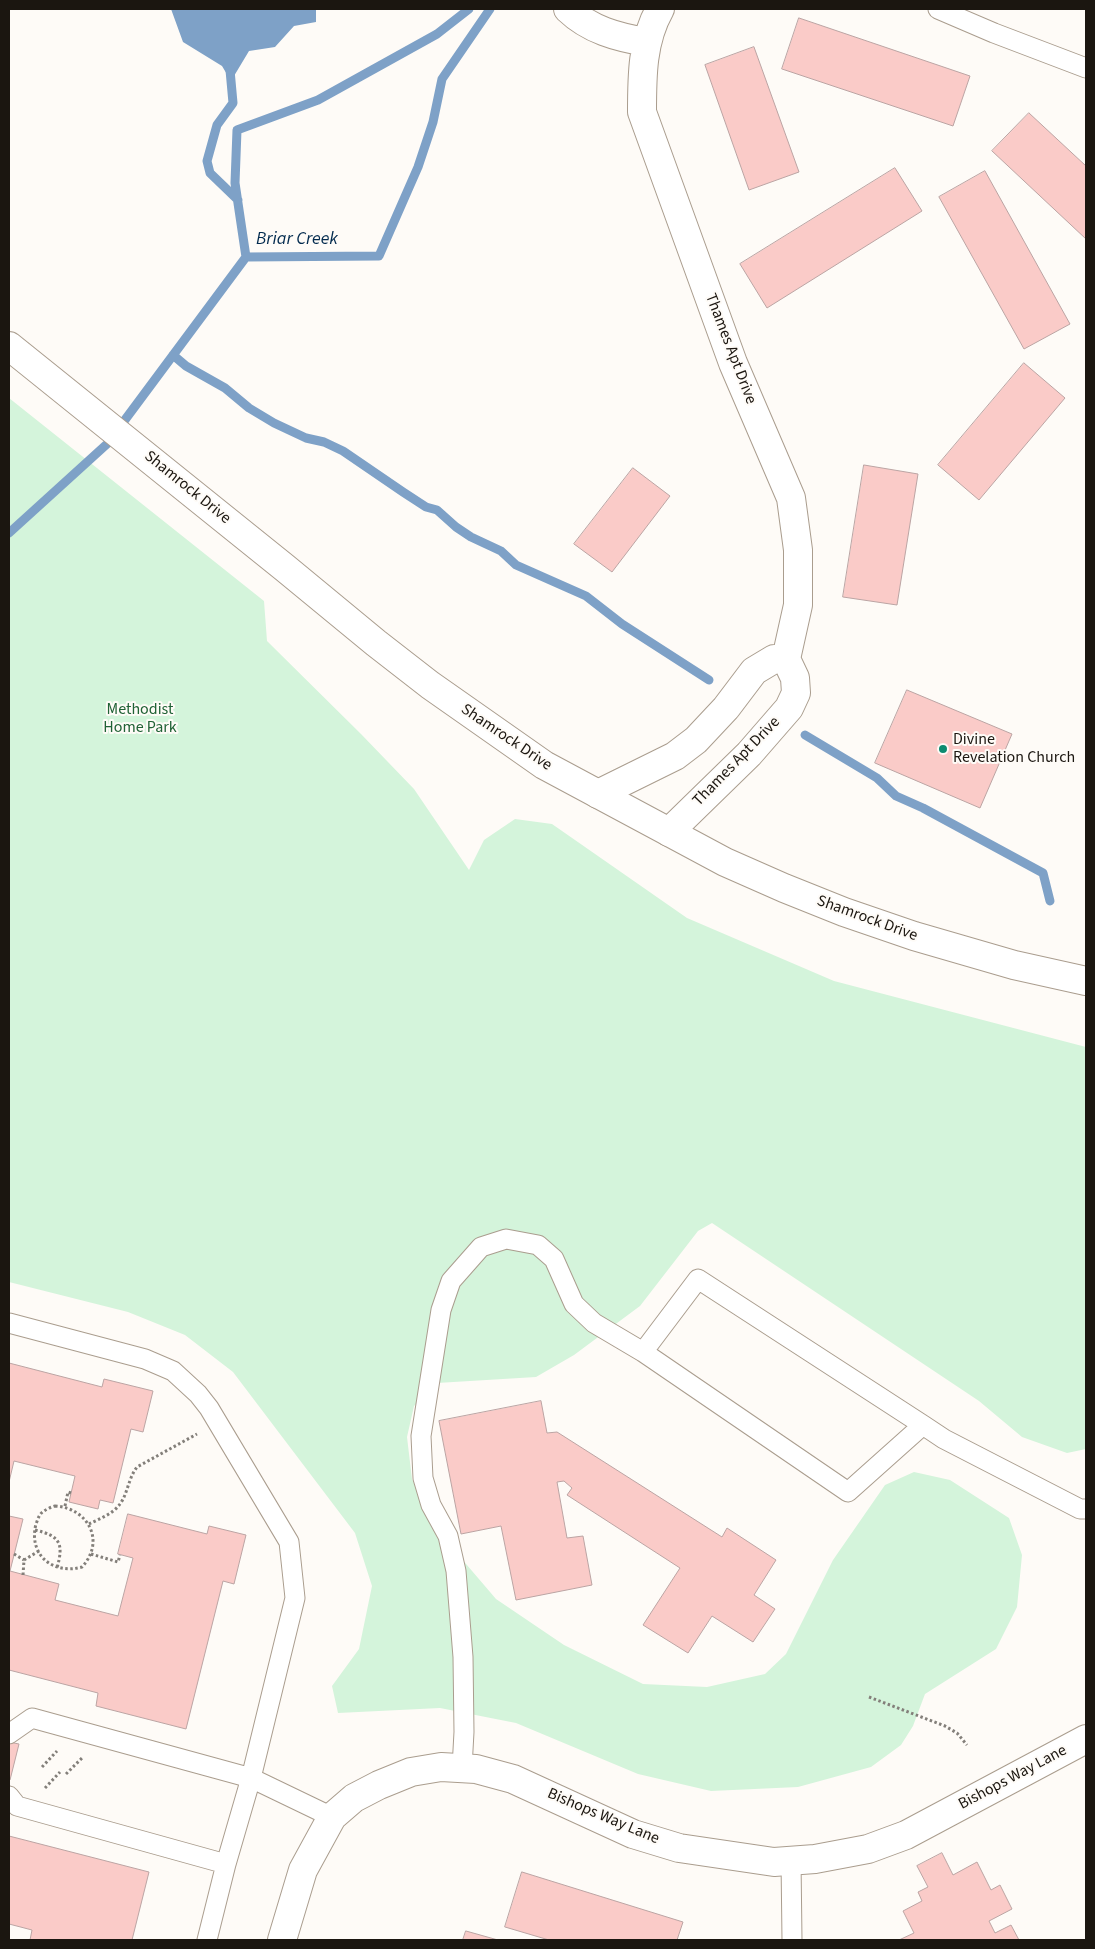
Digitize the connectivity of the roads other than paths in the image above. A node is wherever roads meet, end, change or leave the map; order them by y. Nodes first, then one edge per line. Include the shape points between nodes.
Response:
1 (568, 9) edge
2 (660, 9) edge
3 (938, 9) edge
4 (646, 42) junction
5 (1086, 68) edge
6 (9, 346) edge
7 (786, 659) junction
8 (598, 794) junction
9 (669, 832) junction
10 (1086, 981) edge
11 (9, 1322) edge
12 (643, 1352) junction
13 (923, 1425) junction
14 (1086, 1510) edge
15 (9, 1734) edge
16 (1086, 1739) edge
17 (462, 1768) junction
18 (252, 1778) junction
19 (9, 1796) edge
20 (332, 1817) junction
21 (792, 1860) junction
22 (226, 1864) junction
23 (207, 1940) edge
24 (282, 1940) edge
25 (792, 1940) edge

1 - 4 street via 589,26
2 - 4 street, Thames Apt Drive
3 - 5 lane
4 - 7 street, Thames Apt Drive via 642,112 733,363 791,498 798,550 798,605
6 - 8 street, Shamrock Drive via 430,685 544,766
7 - 8 street via 774,659 754,670 726,708 696,740 675,756
7 - 9 street, Thames Apt Drive via 795,678 796,693 789,708 749,754
8 - 9 street, Shamrock Drive
9 - 10 street, Shamrock Drive via 725,862 844,912 987,957
11 - 18 lane via 145,1359 173,1371 209,1408 289,1542 295,1598
12 - 13 lane via 848,1492
12 - 13 lane via 698,1279
12 - 17 lane via 594,1323 574,1304 554,1259 538,1245 506,1238 481,1247 450,1281 441,1310 421,1436 423,1478 431,1506 448,1536 456,1571 463,1657
13 - 14 lane via 978,1457
15 - 18 lane via 32,1718
16 - 21 street, Bishops Way Lane via 906,1835 868,1849
17 - 20 street, Bishops Way Lane via 441,1767 411,1772 354,1798
17 - 21 street, Bishops Way Lane via 512,1779 633,1834 679,1848 774,1862
18 - 20 lane
18 - 22 lane
19 - 22 lane via 18,1806
20 - 24 street, Bishops Way Lane via 304,1870
21 - 25 lane
22 - 23 lane

